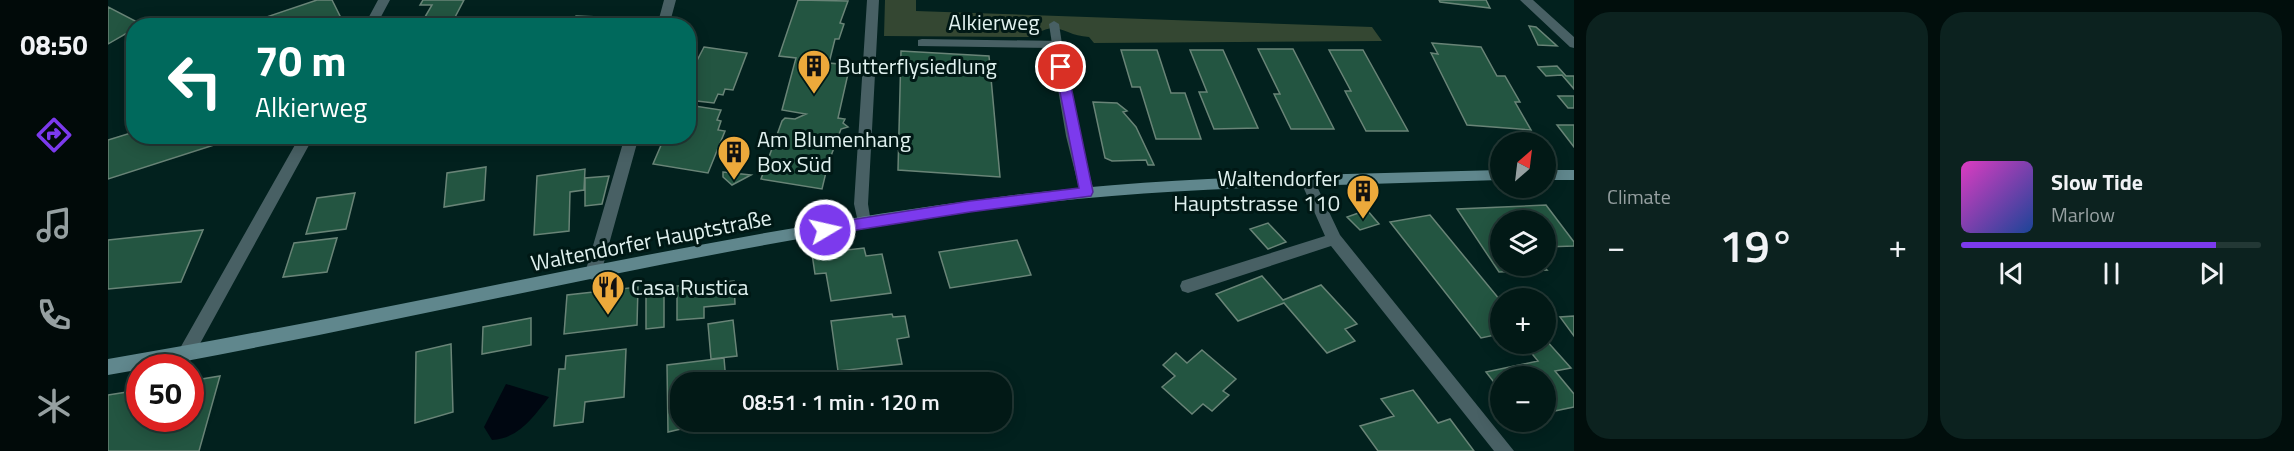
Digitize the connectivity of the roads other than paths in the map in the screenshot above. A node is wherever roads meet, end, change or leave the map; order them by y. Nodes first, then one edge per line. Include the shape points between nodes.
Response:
1 (384, 0) edge
2 (670, 0) edge
3 (873, 0) edge
4 (1526, 0) edge
5 (374, 18) edge
6 (665, 18) edge
7 (1053, 24) dead end
8 (922, 43) dead end
9 (1057, 44) junction
10 (1574, 44) edge
11 (304, 144) edge
12 (630, 144) edge
13 (1490, 175) edge
14 (1556, 175) edge
15 (1574, 175) edge
16 (1308, 182) junction
17 (1086, 192) junction
18 (864, 223) junction
19 (1334, 239) junction
20 (593, 273) junction
21 (1188, 286) dead end
22 (186, 354) edge
23 (190, 354) edge
24 (126, 364) edge
25 (108, 367) edge
26 (1505, 451) edge

1 - 5 street
2 - 6 street
3 - 18 street via 861,204
4 - 10 street
7 - 9 lane
8 - 9 street, Alkierweg
9 - 17 street, Alkierweg
11 - 22 street
12 - 20 street
13 - 16 main road, Waltendorfer Hauptstraße
14 - 15 main road
16 - 17 main road, Waltendorfer Hauptstraße via 1194,184
16 - 19 street
17 - 18 main road, Waltendorfer Hauptstraße
18 - 20 main road, Waltendorfer Hauptstraße
19 - 21 street
19 - 26 street
20 - 23 main road, Waltendorfer Hauptstraße
24 - 25 main road, Waltendorfer Hauptstraße

